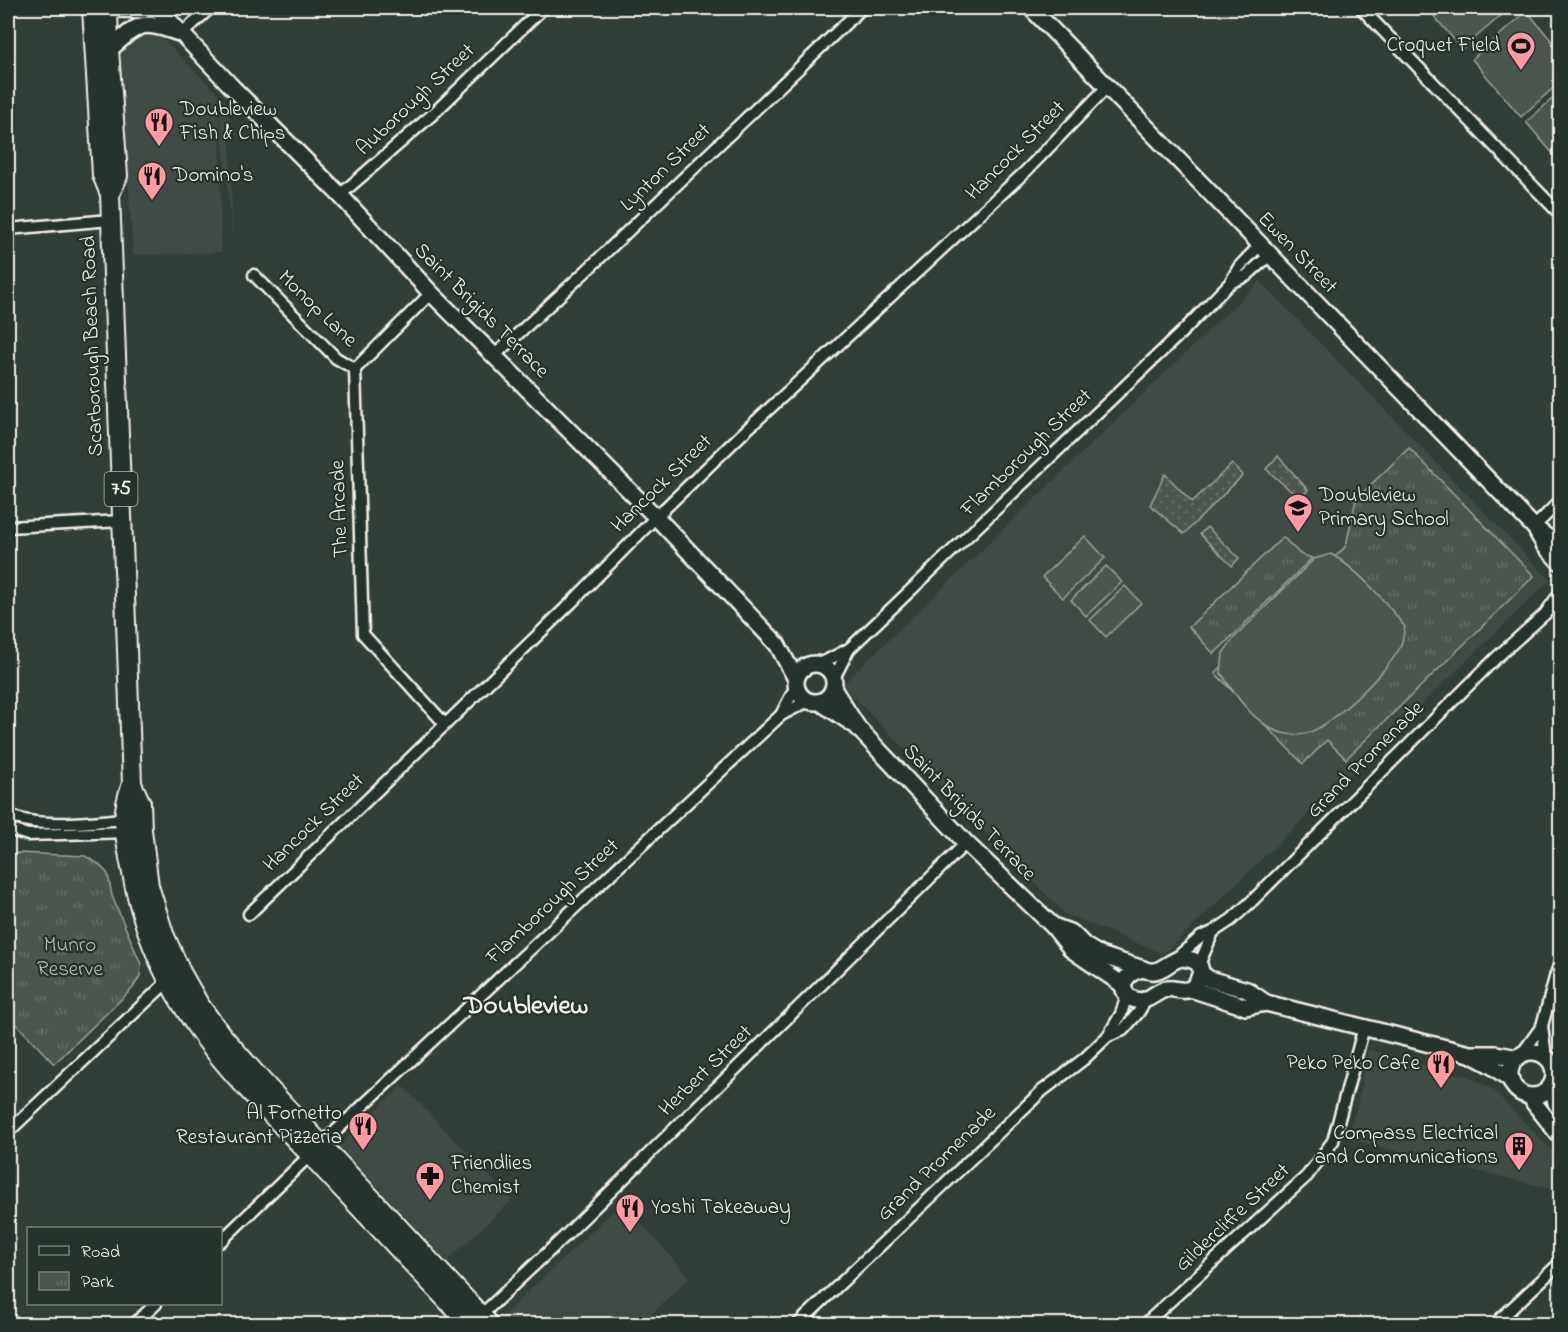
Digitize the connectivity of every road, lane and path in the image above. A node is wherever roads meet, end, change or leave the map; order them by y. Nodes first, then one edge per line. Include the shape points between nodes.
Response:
1 (100, 8) edge
2 (154, 8) edge
3 (210, 8) edge
4 (543, 8) edge
5 (862, 8) edge
6 (1031, 8) edge
7 (1361, 8) edge
8 (182, 34) junction
9 (109, 50) junction
10 (1107, 87) junction
11 (110, 194) junction
12 (340, 195) junction
13 (1560, 214) edge
14 (110, 220) junction
15 (8, 229) edge
16 (1265, 250) junction
17 (254, 275) dead end
18 (431, 293) junction
19 (495, 355) junction
20 (355, 369) junction
21 (1560, 501) edge
22 (656, 517) junction
23 (122, 521) junction
24 (8, 526) edge
25 (1534, 527) junction
26 (1560, 547) edge
27 (1560, 562) edge
28 (1560, 593) edge
29 (1560, 607) edge
30 (1545, 614) junction
31 (777, 644) junction
32 (849, 649) junction
33 (817, 664) junction
34 (796, 683) junction
35 (834, 684) junction
36 (814, 701) junction
37 (781, 715) junction
38 (445, 724) junction
39 (858, 728) junction
40 (9, 822) edge
41 (133, 825) junction
42 (966, 843) junction
43 (249, 914) dead end
44 (1053, 926) junction
45 (1213, 932) junction
46 (1175, 959) junction
47 (1560, 963) edge
48 (1143, 969) junction
49 (1200, 969) junction
50 (168, 981) junction
51 (1191, 989) junction
52 (1125, 990) junction
53 (1146, 1000) junction
54 (1266, 1003) junction
55 (1542, 1026) junction
56 (1364, 1027) junction
57 (1108, 1036) junction
58 (1470, 1054) junction
59 (1520, 1057) junction
60 (1553, 1063) edge
61 (1511, 1080) junction
62 (1552, 1085) junction
63 (1531, 1096) junction
64 (1560, 1109) edge
65 (8, 1132) edge
66 (1560, 1136) edge
67 (316, 1150) junction
68 (222, 1240) edge
69 (1560, 1263) edge
70 (155, 1305) edge
71 (477, 1322) edge
72 (134, 1324) edge
73 (798, 1324) edge
74 (1145, 1324) edge
75 (1495, 1324) edge

1 - 2 street, Saint Brigids Terrace
1 - 9 main road, Scarborough Beach Road / 75
1 - 11 main road, Scarborough Beach Road / 75 via 102,175
2 - 8 street, Saint Brigids Terrace
3 - 8 street
4 - 12 street, Auborough Street via 433,114
5 - 19 street, Lynton Street
6 - 10 street, Ewen Street
7 - 13 street
8 - 9 street via 145,24
8 - 12 street, Saint Brigids Terrace
9 - 11 main road, Scarborough Beach Road / 75 via 118,176
10 - 16 street, Ewen Street
10 - 22 street, Hancock Street via 1026,171
11 - 14 main road, Scarborough Beach Road / 75
12 - 18 street, Saint Brigids Terrace
14 - 15 street
14 - 23 main road, Scarborough Beach Road / 75
16 - 25 street, Ewen Street
16 - 32 street, Flamborough Street via 1246,276 1230,283
17 - 20 street, Monop Lane via 336,358
18 - 19 street, Saint Brigids Terrace
18 - 20 street
19 - 22 street, Saint Brigids Terrace
20 - 38 street, The Arcade via 363,634
21 - 25 street
22 - 31 street, Saint Brigids Terrace
22 - 38 street, Hancock Street
23 - 24 street
23 - 41 main road, Scarborough Beach Road / 75 via 132,784 141,803
25 - 26 street, Ewen Street
25 - 27 street, Ewen Street
28 - 30 street, Grand Promenade
29 - 30 street, Grand Promenade
30 - 45 street, Grand Promenade via 1252,901
31 - 33 street, Saint Brigids Terrace
31 - 34 street, Saint Brigids Terrace
32 - 33 street, Flamborough Street
32 - 35 street, Flamborough Street
33 - 34 street via 801,669
33 - 35 street via 831,672
34 - 36 street via 803,697
34 - 37 street, Flamborough Street
35 - 36 street via 828,698
35 - 39 street, Saint Brigids Terrace
36 - 37 street, Flamborough Street
36 - 39 street, Saint Brigids Terrace
37 - 67 street, Flamborough Street
38 - 43 street, Hancock Street
39 - 42 street, Saint Brigids Terrace
40 - 41 street via 28,835
41 - 50 main road, Scarborough Beach Road / 75 via 135,891
41 - 67 main road, Scarborough Beach Road / 75 via 164,934 199,1004
42 - 44 street, Saint Brigids Terrace
42 - 71 street, Herbert Street
44 - 48 street, Saint Brigids Terrace via 1072,933 1100,955
44 - 52 street, Saint Brigids Terrace via 1072,950
45 - 46 street, Grand Promenade
45 - 49 street
46 - 48 street via 1157,971
46 - 49 street via 1190,959
47 - 55 street
48 - 52 street via 1124,979
49 - 51 street
49 - 54 street via 1209,979 1246,990
50 - 65 street
50 - 67 main road, Scarborough Beach Road / 75 via 210,1044
51 - 53 street via 1166,989
51 - 54 street via 1246,1007
52 - 53 street, Saint Brigids Terrace via 1136,1000
52 - 57 street, Grand Promenade via 1121,1014
53 - 57 street, Grand Promenade via 1123,1030
54 - 56 street
55 - 59 street
55 - 60 street
56 - 58 street
56 - 74 street, Gildercliffe Street via 1333,1141 1307,1176
57 - 73 street, Grand Promenade via 1042,1091
58 - 59 street
58 - 61 street
59 - 60 street via 1540,1053
59 - 61 street via 1511,1071
60 - 62 street
61 - 63 street via 1520,1092
62 - 63 street
62 - 64 street
63 - 66 street
67 - 68 street, Flamborough Street
67 - 71 main road, Scarborough Beach Road / 75
69 - 75 street
70 - 72 street

